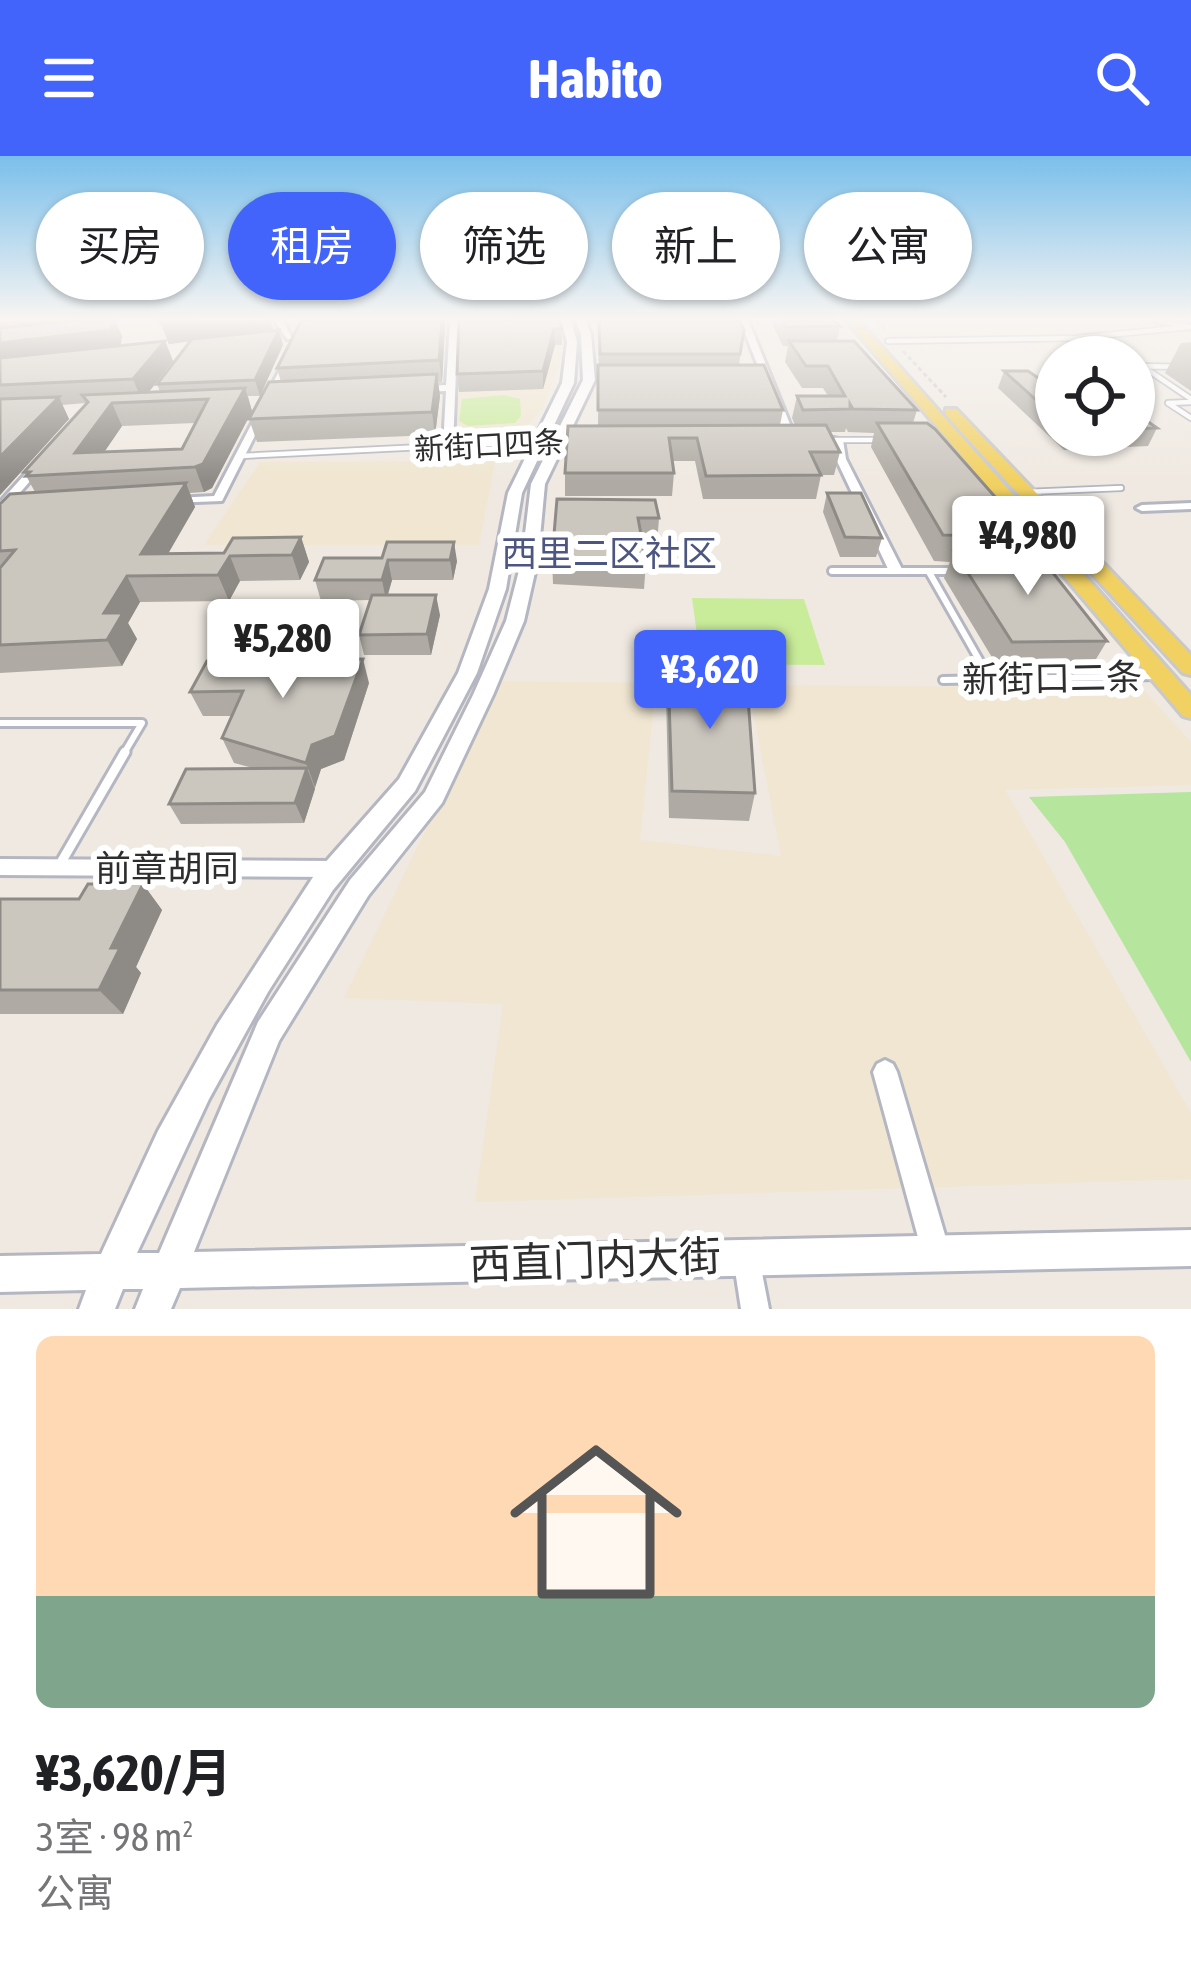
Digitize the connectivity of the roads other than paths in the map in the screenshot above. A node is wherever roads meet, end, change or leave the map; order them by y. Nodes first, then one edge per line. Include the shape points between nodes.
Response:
1 (280, 374) edge
2 (452, 374) edge
3 (571, 374) edge
4 (589, 374) edge
5 (766, 374) edge
6 (896, 374) edge
7 (902, 374) edge
8 (1155, 375) edge
9 (451, 388) junction
10 (406, 390) edge
11 (293, 396) edge
12 (269, 400) junction
13 (1191, 400) edge
14 (244, 404) edge
15 (1191, 418) edge
16 (563, 440) junction
17 (791, 440) edge
18 (814, 440) edge
19 (838, 440) junction
20 (899, 440) edge
21 (448, 447) junction
22 (241, 456) junction
23 (44, 459) edge
24 (1121, 488) dead end
25 (1024, 492) junction
26 (153, 502) edge
27 (1191, 506) edge
28 (1142, 508) dead end
29 (0, 510) edge
30 (22, 510) edge
31 (832, 571) dead end
32 (896, 571) junction
33 (928, 571) junction
34 (968, 571) edge
35 (1191, 668) edge
36 (1161, 676) junction
37 (943, 680) dead end
38 (991, 680) junction
39 (1191, 710) edge
40 (0, 722) edge
41 (0, 867) edge
42 (58, 867) junction
43 (334, 869) junction
44 (885, 1072) dead end
45 (1191, 1248) edge
46 (936, 1252) junction
47 (747, 1256) junction
48 (165, 1272) junction
49 (111, 1273) junction
50 (0, 1274) edge
51 (98, 1309) edge
52 (153, 1309) edge
53 (754, 1309) edge

1 - 12 street
2 - 9 street
3 - 16 street
4 - 16 street
5 - 17 street
6 - 36 main road via 1058,570
7 - 25 main road
8 - 13 lane
9 - 10 street
9 - 21 street
11 - 12 street
12 - 14 street
12 - 22 street
13 - 15 lane via 1168,403
16 - 21 lane, 新街口四条
16 - 43 street via 518,483 493,610 405,788
16 - 48 street via 538,484 515,621 473,716 434,797 358,888 268,1032
18 - 19 lane
19 - 20 lane
19 - 32 street
21 - 22 lane, 新街口四条
22 - 26 street via 218,499
23 - 29 street
24 - 25 lane
25 - 35 main road
27 - 28 street
29 - 30 street
31 - 32 lane
32 - 33 lane
33 - 34 lane
33 - 38 lane
36 - 38 lane, 新街口二条
36 - 39 main road
37 - 38 lane, 新街口二条
40 - 42 lane via 142,723
41 - 42 street, 前章胡同
42 - 43 street, 前章胡同
43 - 49 street via 230,1024
44 - 46 street
45 - 46 street, 西直门内大街
46 - 47 street, 西直门内大街
47 - 48 street, 西直门内大街
47 - 53 street
48 - 49 street, 西直门内大街
48 - 52 street
49 - 50 street, 西直门内大街
49 - 51 street

